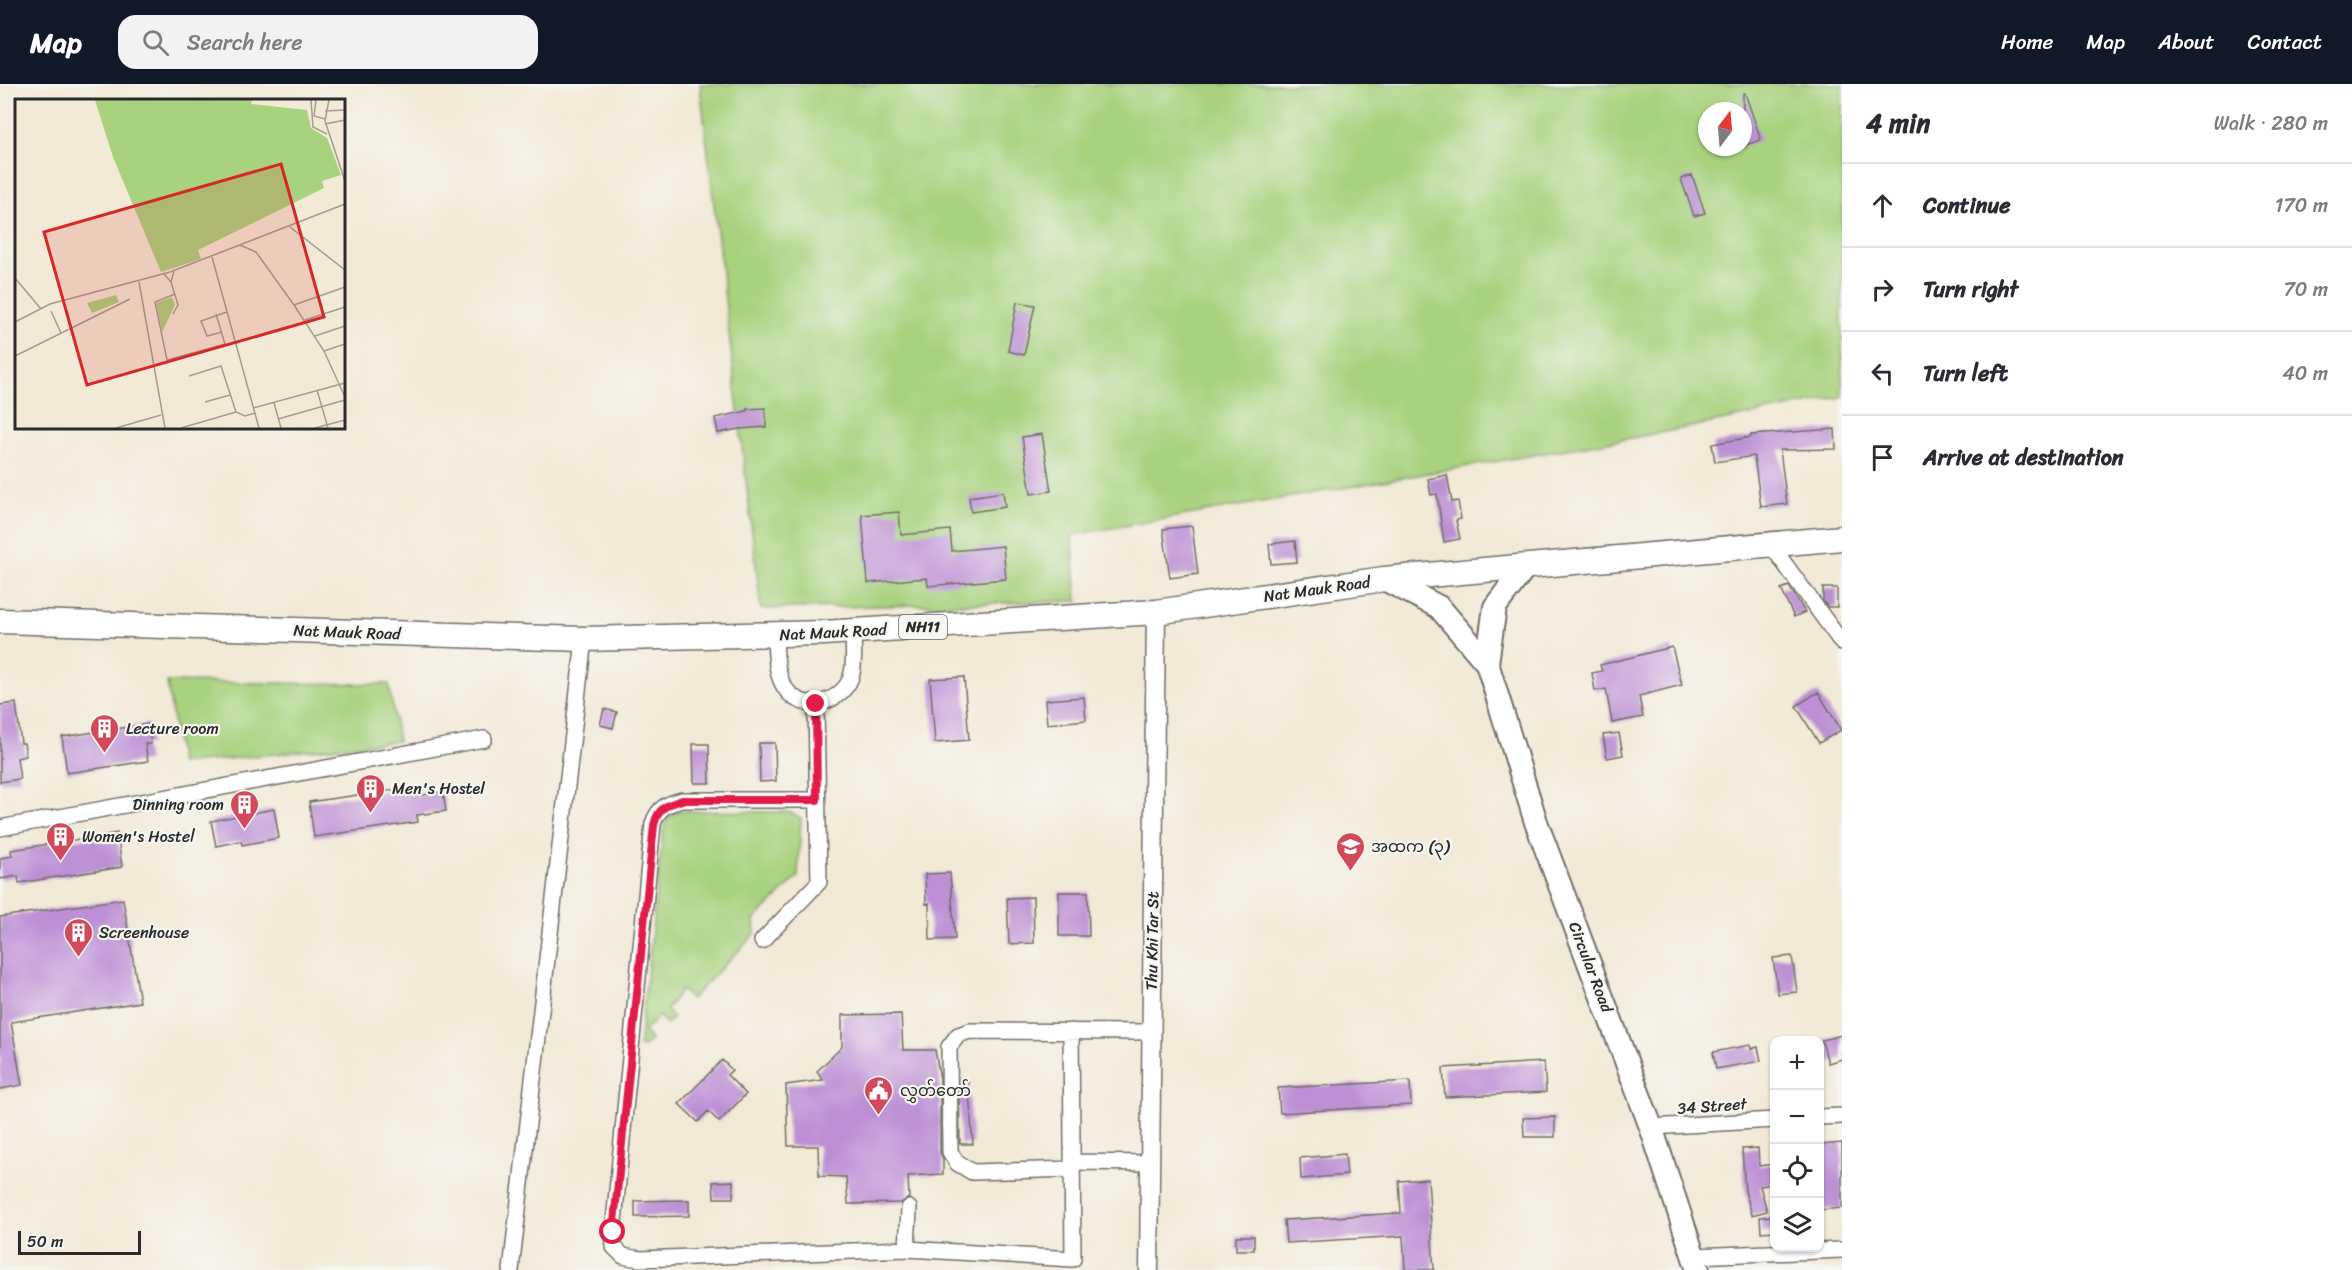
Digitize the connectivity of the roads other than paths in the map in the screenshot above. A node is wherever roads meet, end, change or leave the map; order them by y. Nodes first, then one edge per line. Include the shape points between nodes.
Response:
1 (1842, 538) edge
2 (1771, 545) junction
3 (1525, 567) junction
4 (1384, 579) junction
5 (1156, 612) junction
6 (0, 621) edge
7 (853, 632) junction
8 (775, 635) junction
9 (584, 639) junction
10 (1842, 643) edge
11 (1487, 663) junction
12 (816, 704) junction
13 (484, 739) dead end
14 (817, 800) junction
15 (0, 828) edge
16 (762, 941) dead end
17 (1071, 1030) junction
18 (1151, 1032) junction
19 (1842, 1116) edge
20 (1824, 1117) edge
21 (1770, 1120) edge
22 (1651, 1128) junction
23 (1150, 1163) junction
24 (1072, 1165) junction
25 (909, 1208) dead end
26 (907, 1249) junction
27 (1842, 1250) edge
28 (1696, 1263) edge
29 (511, 1270) edge
30 (1149, 1270) edge

1 - 2 highway, Nat Mauk Road / NH11
2 - 3 highway, Nat Mauk Road / NH11
2 - 10 street
3 - 4 highway, Nat Mauk Road / NH11
3 - 11 main road via 1495,607
4 - 5 highway, Nat Mauk Road / NH11
4 - 11 main road via 1439,607
5 - 7 highway, Nat Mauk Road / NH11
5 - 18 street, Thu Khi Tar St
6 - 9 highway, Nat Mauk Road / NH11
7 - 8 highway, Nat Mauk Road / NH11
7 - 12 street via 853,672 846,689 832,700
8 - 9 highway, Nat Mauk Road / NH11
8 - 12 street via 778,672 786,690 799,700
9 - 29 street
11 - 22 main road, Circular Road via 1536,822
12 - 14 street
13 - 15 street
14 - 16 street via 819,882
14 - 26 street via 682,800 657,812 614,1247 623,1256 640,1259
17 - 18 street
17 - 24 street
17 - 24 street via 970,1031 958,1035 949,1047 950,1152 957,1163 972,1172
18 - 23 street, Thu Khi Tar St
19 - 20 street
21 - 22 street, 34 Street
22 - 28 main road, Circular Road
23 - 24 street
23 - 30 street, Thu Khi Tar St
24 - 26 street via 1073,1259
25 - 26 street
27 - 28 street

